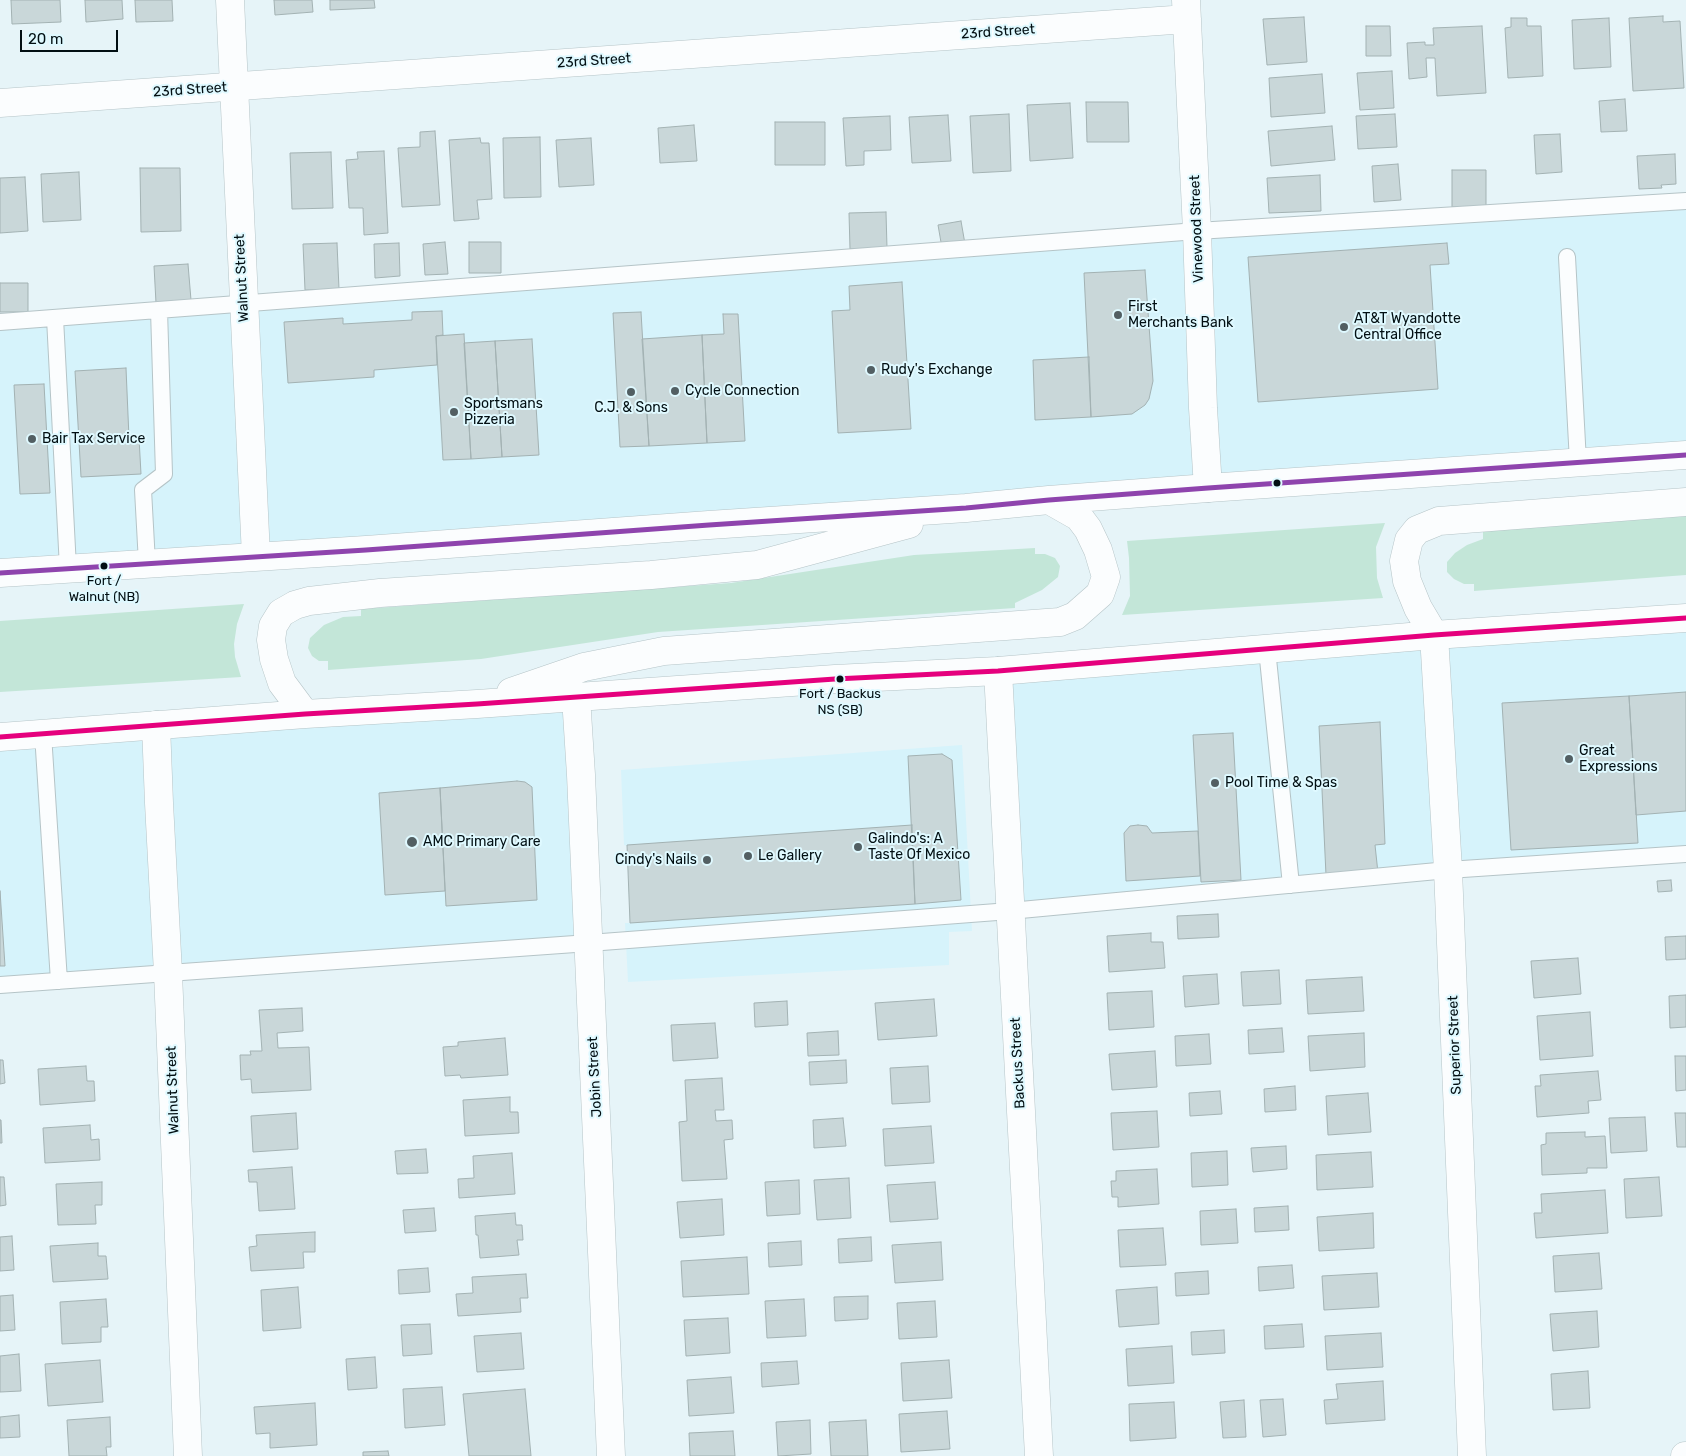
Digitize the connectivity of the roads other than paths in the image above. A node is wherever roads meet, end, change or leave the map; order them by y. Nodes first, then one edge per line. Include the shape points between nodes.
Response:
1 (230, 0) edge
2 (1187, 9) edge
3 (234, 86) junction
4 (0, 103) edge
5 (1686, 201) edge
6 (1197, 231) junction
7 (1567, 257) dead end
8 (243, 304) junction
9 (159, 310) junction
10 (55, 318) junction
11 (0, 322) edge
12 (1686, 455) edge
13 (1578, 462) junction
14 (1208, 488) junction
15 (1049, 500) junction
16 (1686, 502) edge
17 (966, 508) junction
18 (256, 556) junction
19 (148, 563) junction
20 (68, 568) junction
21 (0, 573) edge
22 (1686, 618) edge
23 (1434, 635) junction
24 (1267, 649) junction
25 (998, 670) junction
26 (576, 697) junction
27 (477, 704) junction
28 (305, 714) junction
29 (156, 725) junction
30 (43, 734) junction
31 (0, 738) edge
32 (1686, 854) edge
33 (1448, 870) junction
34 (1291, 885) junction
35 (1010, 911) junction
36 (589, 943) junction
37 (168, 973) junction
38 (59, 980) junction
39 (0, 985) edge
40 (188, 1456) edge
41 (611, 1456) edge
42 (1038, 1456) edge
43 (1472, 1456) edge

1 - 3 main road, Walnut Street
2 - 3 main road, 23rd Street
2 - 6 main road, Vinewood Street
3 - 4 main road, 23rd Street
3 - 8 main road, Walnut Street
5 - 6 lane
6 - 8 lane
6 - 14 main road, Vinewood Street
7 - 13 lane
8 - 9 lane
8 - 18 main road, Walnut Street
9 - 10 lane
9 - 19 lane via 164,474 143,490
10 - 11 lane
10 - 20 lane
12 - 13 main road
13 - 14 main road
14 - 15 main road
15 - 17 main road
15 - 27 main road via 1079,517 1088,529 1106,577 1100,594 1075,616 1060,622 664,651 584,667
16 - 23 main road via 1439,521 1418,530 1409,540 1404,561 1407,581
17 - 18 main road
17 - 28 main road via 757,565 380,593 295,605 281,613 273,626 271,640 282,683
18 - 19 main road
19 - 20 main road
20 - 21 main road
22 - 23 main road
23 - 24 main road
23 - 33 main road, Superior Street
24 - 25 main road
24 - 34 lane
25 - 26 main road
25 - 35 main road, Backus Street
26 - 27 main road
26 - 36 main road, Jobin Street
27 - 28 main road
28 - 29 main road
29 - 30 main road
29 - 37 main road, Walnut Street
30 - 31 main road
30 - 38 lane
32 - 33 lane
33 - 34 lane
33 - 43 main road, Superior Street
34 - 35 lane
35 - 36 lane
35 - 42 main road, Backus Street
36 - 37 lane
36 - 41 main road, Jobin Street
37 - 38 lane
37 - 40 main road, Walnut Street
38 - 39 lane

